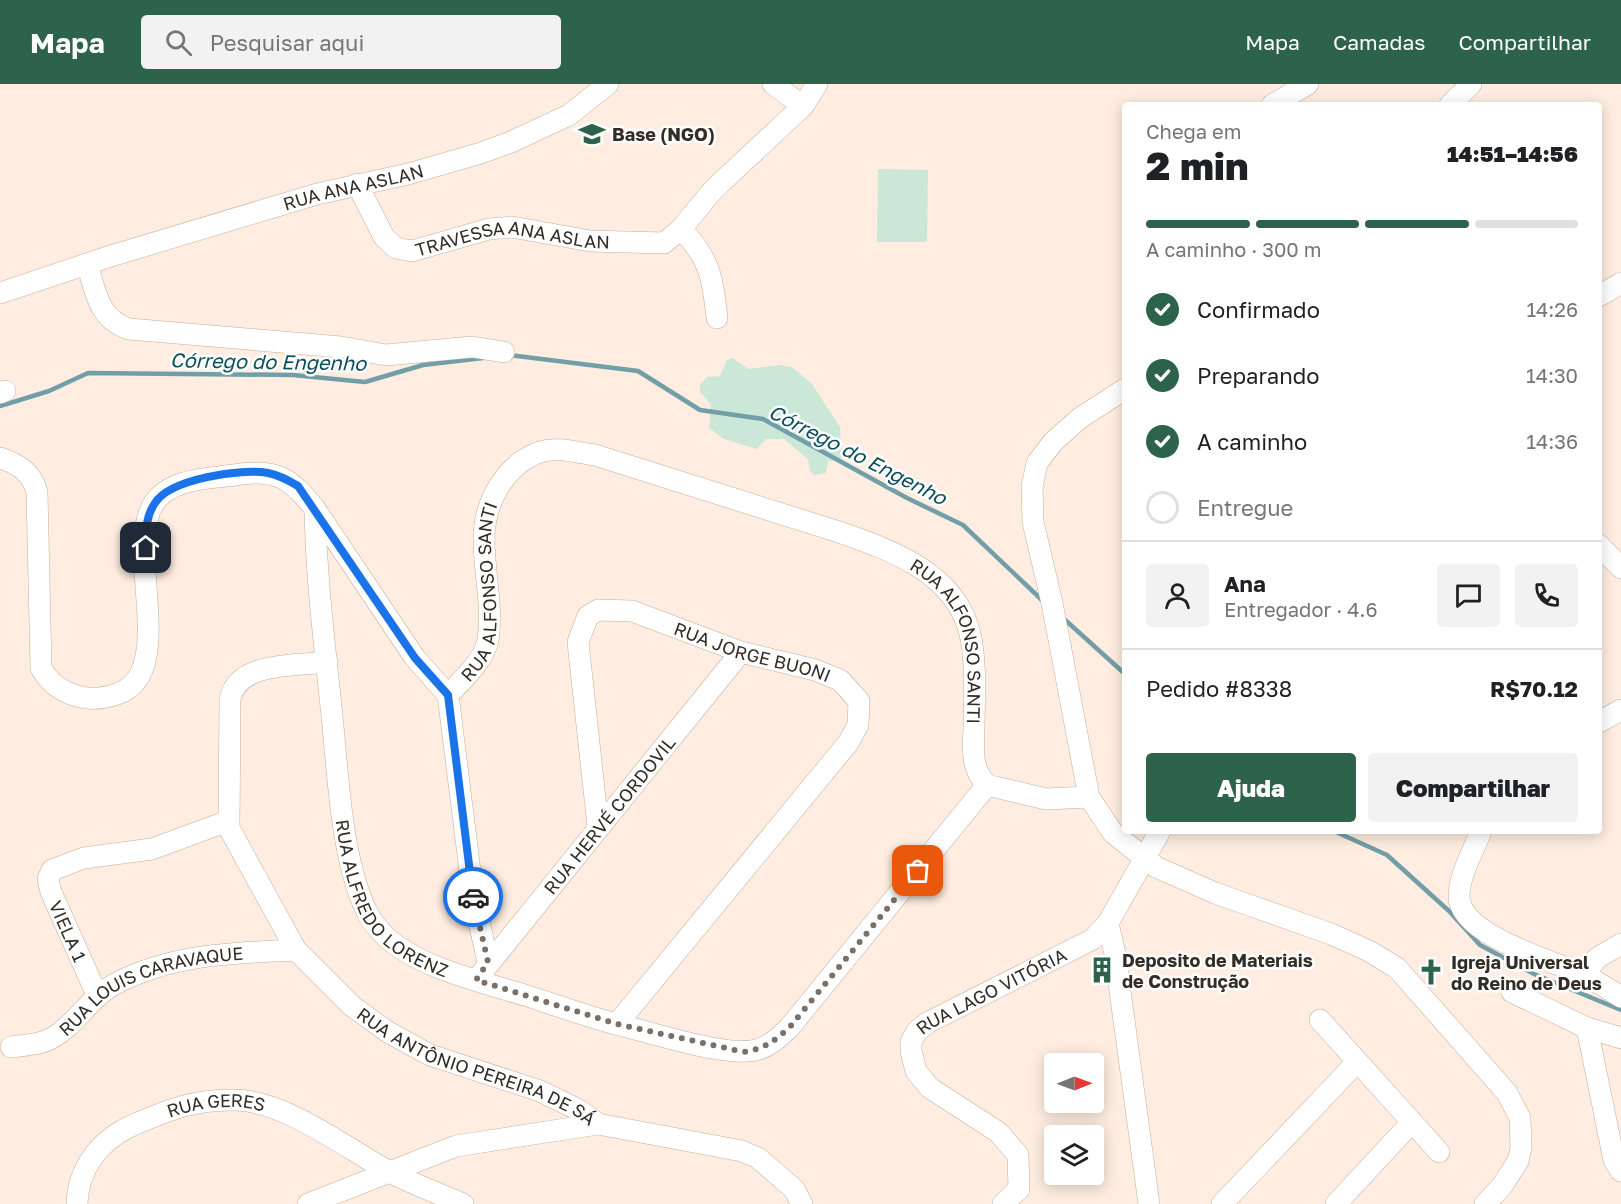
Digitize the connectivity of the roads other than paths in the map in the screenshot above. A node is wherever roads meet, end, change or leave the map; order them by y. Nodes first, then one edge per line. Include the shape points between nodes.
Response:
1 (608, 84) edge
2 (772, 84) edge
3 (817, 84) edge
4 (1308, 84) edge
5 (1471, 84) edge
6 (1277, 102) edge
7 (1453, 102) edge
8 (803, 106) junction
9 (357, 184) junction
10 (681, 229) junction
11 (87, 264) junction
12 (1621, 283) edge
13 (0, 293) edge
14 (1602, 294) edge
15 (717, 318) dead end
16 (504, 352) dead end
17 (1122, 391) edge
18 (0, 458) edge
19 (315, 509) junction
20 (1602, 548) edge
21 (1620, 564) edge
22 (741, 652) junction
23 (327, 662) junction
24 (448, 695) junction
25 (1621, 710) edge
26 (1602, 720) edge
27 (593, 767) junction
28 (633, 783) junction
29 (987, 785) junction
30 (1089, 797) junction
31 (228, 821) junction
32 (598, 826) junction
33 (1158, 834) edge
34 (1480, 834) edge
35 (1144, 860) junction
36 (1108, 923) junction
37 (1621, 944) edge
38 (296, 950) junction
39 (488, 962) junction
40 (1584, 975) junction
41 (476, 980) junction
42 (1512, 992) dead end
43 (98, 995) junction
44 (1621, 997) edge
45 (1320, 1020) dead end
46 (617, 1024) junction
47 (1587, 1028) junction
48 (1621, 1038) edge
49 (12, 1047) dead end
50 (1357, 1062) junction
51 (1412, 1122) junction
52 (598, 1124) junction
53 (1439, 1152) dead end
54 (1621, 1171) edge
55 (389, 1172) junction
56 (77, 1204) edge
57 (308, 1204) edge
58 (463, 1204) edge
59 (802, 1204) edge
60 (1003, 1204) edge
61 (1149, 1204) edge
62 (1222, 1204) edge
63 (1336, 1204) edge
64 (1485, 1204) edge

1 - 9 street, RUA ANA ASLAN via 569,115 511,142 408,174
2 - 8 street
3 - 8 street
4 - 6 street
5 - 7 street
8 - 10 street via 713,190
9 - 10 street, TRAVESSA ANA ASLAN via 384,237 403,250 424,250 489,229 512,226 590,241 634,244 664,243
9 - 11 street, RUA ANA ASLAN
10 - 15 street via 706,260
11 - 13 street, RUA ANA ASLAN
11 - 16 street via 105,314 113,323 129,329 341,347 386,355 472,347
12 - 14 street
17 - 30 street via 1080,418 1053,442 1037,463 1032,487 1033,522
18 - 19 street, RUA ALFONSO SANTI via 29,472 37,492 41,668 62,690 86,698 110,696 131,688 144,668 146,526 162,494 183,483 262,472 298,486
19 - 23 street, RUA ALFREDO LORENZ
19 - 24 street, RUA ALFONSO SANTI via 415,658
20 - 21 street
22 - 27 street, RUA JORGE BUONI via 632,611 597,610 588,616 578,642
22 - 28 street, RUA HERVÉ CORDOVIL
22 - 46 street, RUA JORGE BUONI via 840,680 859,701 858,725 848,743
23 - 31 street via 251,673 236,682 232,689
23 - 41 street, RUA ALFREDO LORENZ via 344,826 364,908 386,937 413,957
24 - 29 street, RUA ALFONSO SANTI via 480,658 488,642 484,537 488,508 495,494 508,473 541,452 595,455 872,543 922,567 950,595 970,633 975,766
24 - 39 street via 473,895
25 - 26 street
27 - 28 street via 612,779
27 - 32 street, RUA JORGE BUONI
28 - 32 street, RUA HERVÉ CORDOVIL
29 - 30 street via 1046,799
29 - 46 street, RUA ALFREDO LORENZ via 796,1019 772,1043 758,1050 732,1051
30 - 35 street via 1113,833
31 - 38 street, RUA ANTÔNIO PEREIRA DE SÁ
31 - 43 street, VIELA 1 via 152,849 84,858 55,867 48,879 51,892
32 - 39 street, RUA HERVÉ CORDOVIL
33 - 35 street
34 - 40 street via 1461,885 1462,908 1495,938
35 - 36 street
35 - 64 street via 1215,893 1331,934 1397,968 1506,1093 1520,1118 1518,1161
36 - 60 street, RUA LAGO VITÓRIA via 1093,939 941,1014 917,1031 911,1042 913,1064 930,1088 998,1132 1018,1155 1018,1189
36 - 61 street
37 - 40 street via 1597,958
38 - 43 street, RUA LOUIS CARAVAQUE via 221,953 185,959 140,972
38 - 52 street, RUA ANTÔNIO PEREIRA DE SÁ via 352,1006 388,1032 450,1064 540,1091
39 - 41 street, RUA HERVÉ CORDOVIL
40 - 44 street
41 - 46 street, RUA ALFREDO LORENZ
42 - 47 street
43 - 49 street, RUA LOUIS CARAVAQUE via 52,1039
45 - 50 street
47 - 48 street
47 - 54 street via 1614,1160
50 - 51 street
50 - 62 street
51 - 53 street
51 - 63 street
52 - 55 street via 474,1142
52 - 59 street, RUA ANTÔNIO PEREIRA DE SÁ via 742,1152 769,1165 794,1189
55 - 56 street, RUA GERES via 321,1130 281,1112 238,1100 213,1101 180,1105 121,1131 89,1160 81,1175
55 - 57 street
55 - 58 street, RUA GERES

